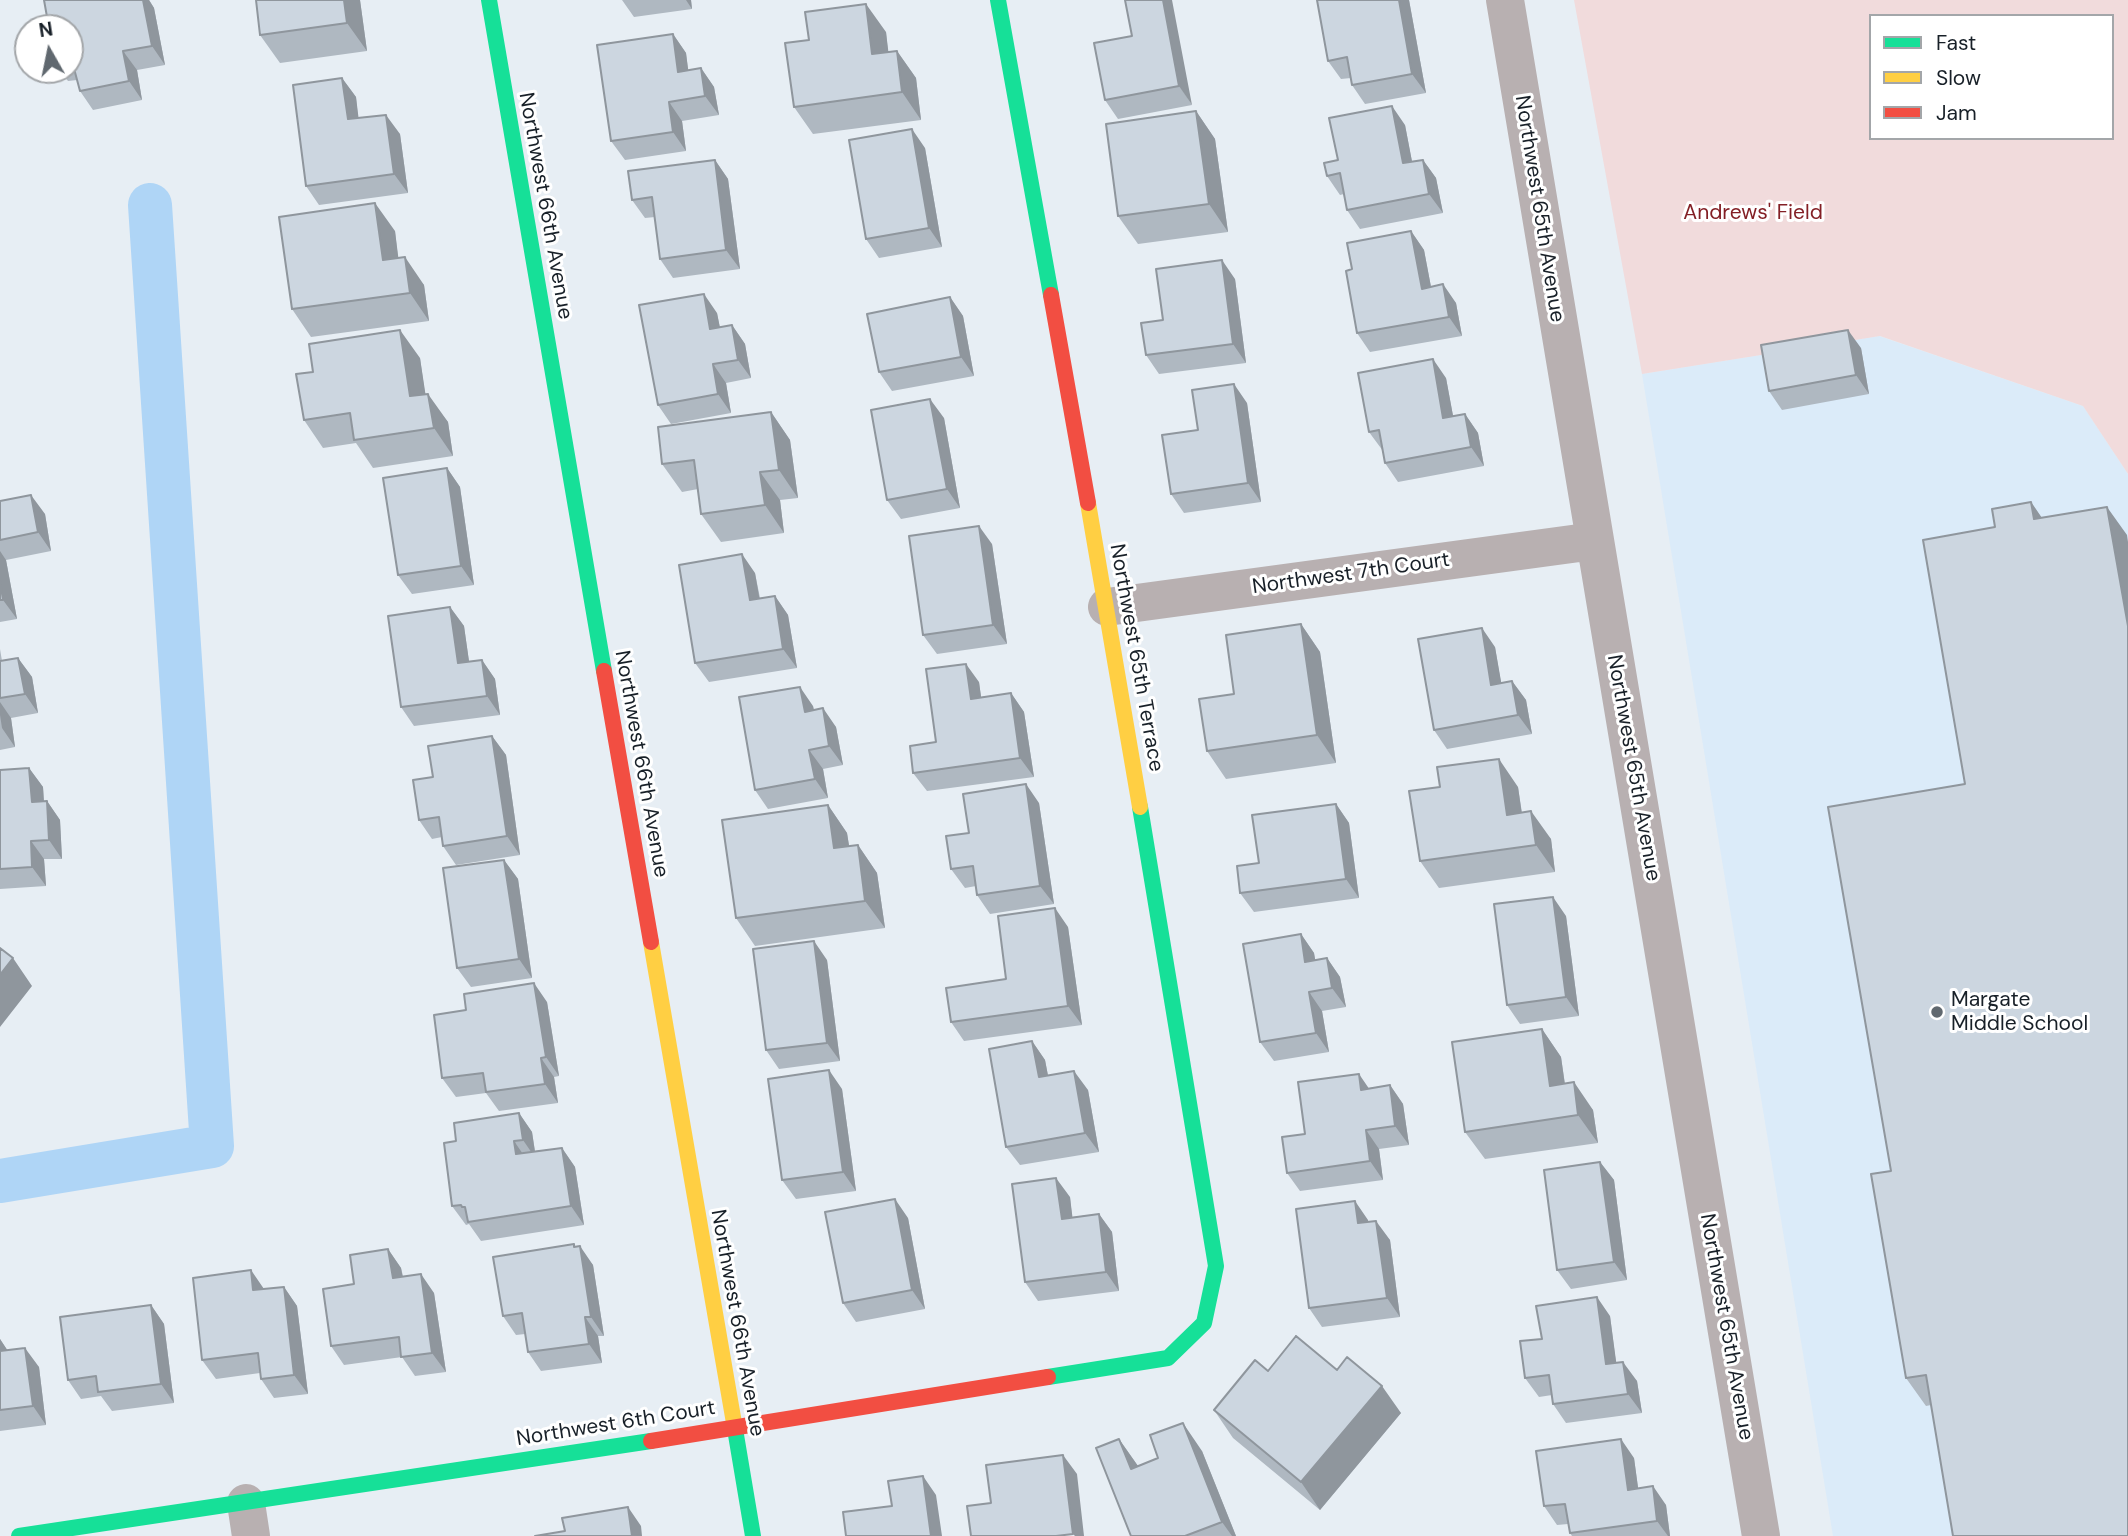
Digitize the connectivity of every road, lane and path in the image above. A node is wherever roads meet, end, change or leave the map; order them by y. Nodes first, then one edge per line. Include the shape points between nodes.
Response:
1 (489, 0) edge
2 (998, 0) edge
3 (1505, 0) edge
4 (1594, 541) junction
5 (1107, 607) junction
6 (1205, 1323) joint
7 (734, 1428) junction
8 (249, 1519) edge
9 (19, 1536) edge
10 (753, 1536) edge
11 (1762, 1536) edge

1 - 7 street, Northwest 66th Avenue
2 - 5 street, Northwest 65th Terrace
3 - 4 street, Northwest 65th Avenue
4 - 5 street, Northwest 7th Court
4 - 11 street, Northwest 65th Avenue
5 - 6 street, Northwest 65th Terrace via 1216,1266
6 - 7 street, Northwest 6th Court via 1168,1358
7 - 8 street, Northwest 6th Court
7 - 10 street, Northwest 66th Avenue
8 - 9 street, Northwest 6th Court

